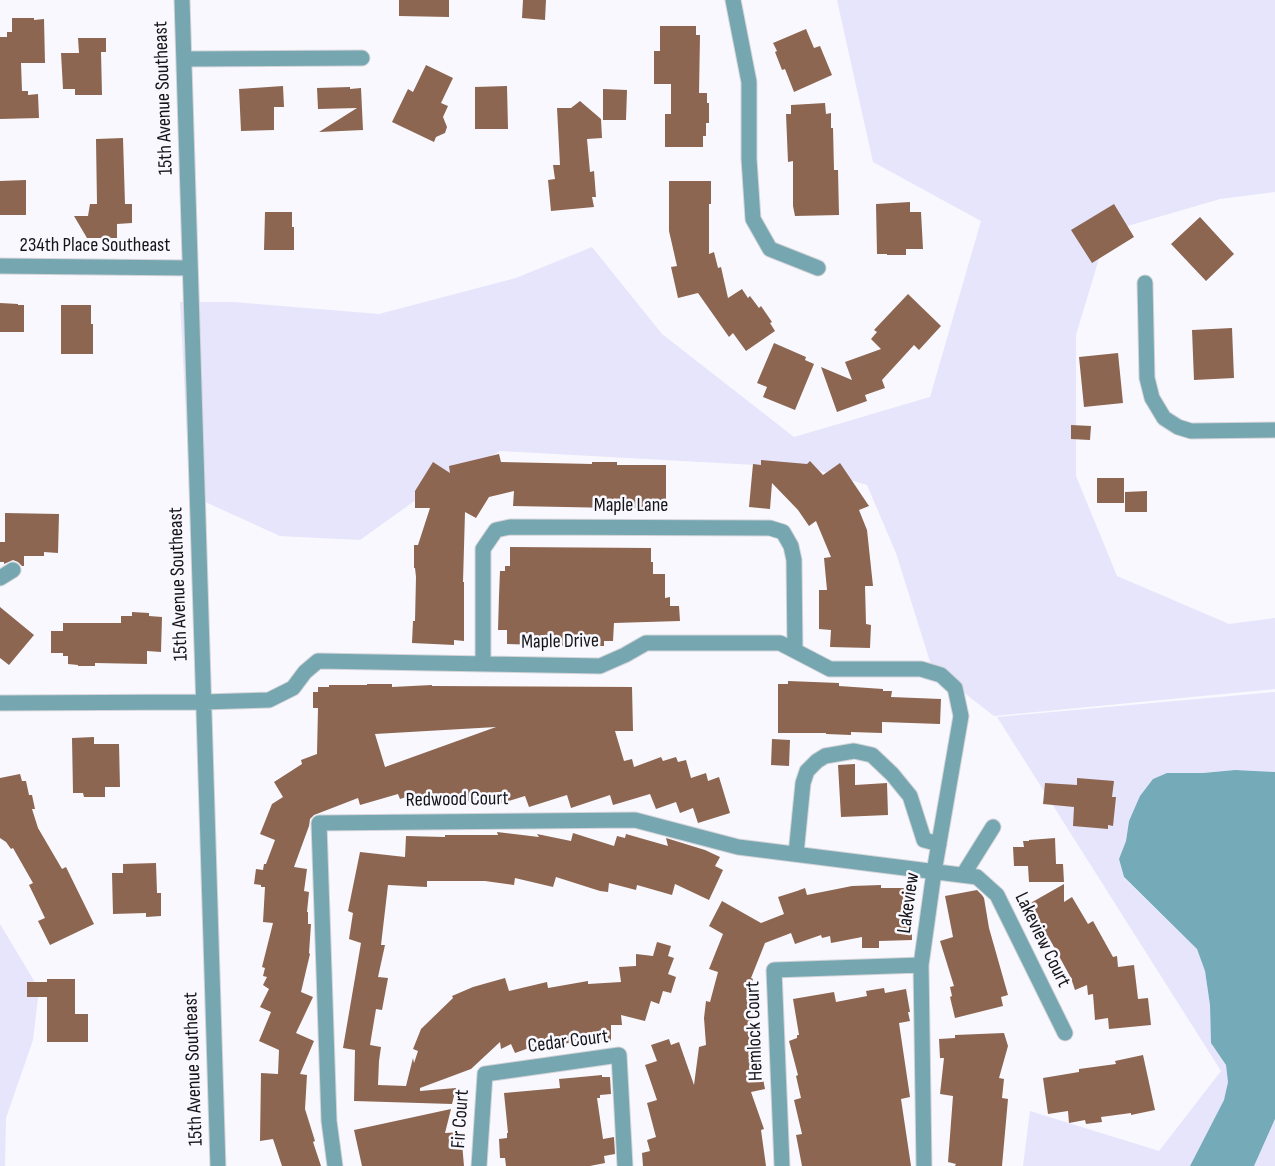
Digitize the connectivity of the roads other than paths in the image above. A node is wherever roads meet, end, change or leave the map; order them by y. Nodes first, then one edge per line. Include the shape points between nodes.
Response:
1 (182, 0) edge
2 (733, 0) edge
3 (362, 58) dead end
4 (184, 59) junction
5 (0, 267) edge
6 (190, 268) junction
7 (818, 268) dead end
8 (1145, 283) dead end
9 (1275, 430) edge
10 (795, 651) junction
11 (483, 664) junction
12 (921, 669) joint
13 (204, 702) junction
14 (0, 703) edge
15 (993, 827) dead end
16 (939, 844) junction
17 (796, 854) junction
18 (934, 872) junction
19 (963, 875) junction
20 (921, 965) junction
21 (1065, 1034) dead end
22 (485, 1074) joint
23 (218, 1166) edge
24 (335, 1166) edge
25 (479, 1166) edge
26 (625, 1166) edge
27 (782, 1166) edge
28 (924, 1166) edge

1 - 4 street, 15th Avenue Southeast
2 - 7 street via 749,82 753,219 770,249
3 - 4 street
4 - 6 street, 15th Avenue Southeast
5 - 6 street, 234th Place Southeast
6 - 13 street, 15th Avenue Southeast
8 - 9 street via 1147,378 1152,398 1164,418 1191,431
10 - 11 street, Maple Drive via 780,643 646,643 600,666
10 - 11 street, Maple Lane via 794,560 783,532 770,528 510,527 496,530 483,549
10 - 12 street, Maple Drive via 830,669
11 - 13 street, Maple Drive via 318,661 293,688 269,700
12 - 16 street, Lakeview via 941,675 954,688 961,716
13 - 14 street, Maple Drive
13 - 23 street, 15th Avenue Southeast
15 - 19 street
16 - 17 street via 924,840 910,796 892,774 872,755 854,751 825,756 807,771
16 - 18 street, Lakeview
17 - 18 street, Redwood Court
17 - 24 street, Redwood Court via 738,847 635,820 319,823 329,1120
18 - 19 street, Lakeview Court
18 - 20 street, Lakeview
19 - 21 street, Lakeview Court via 977,877 997,895
20 - 27 street, Hemlock Court via 774,970
20 - 28 street, Lakeview
22 - 25 street, Fir Court
22 - 26 street, Cedar Court via 619,1055

